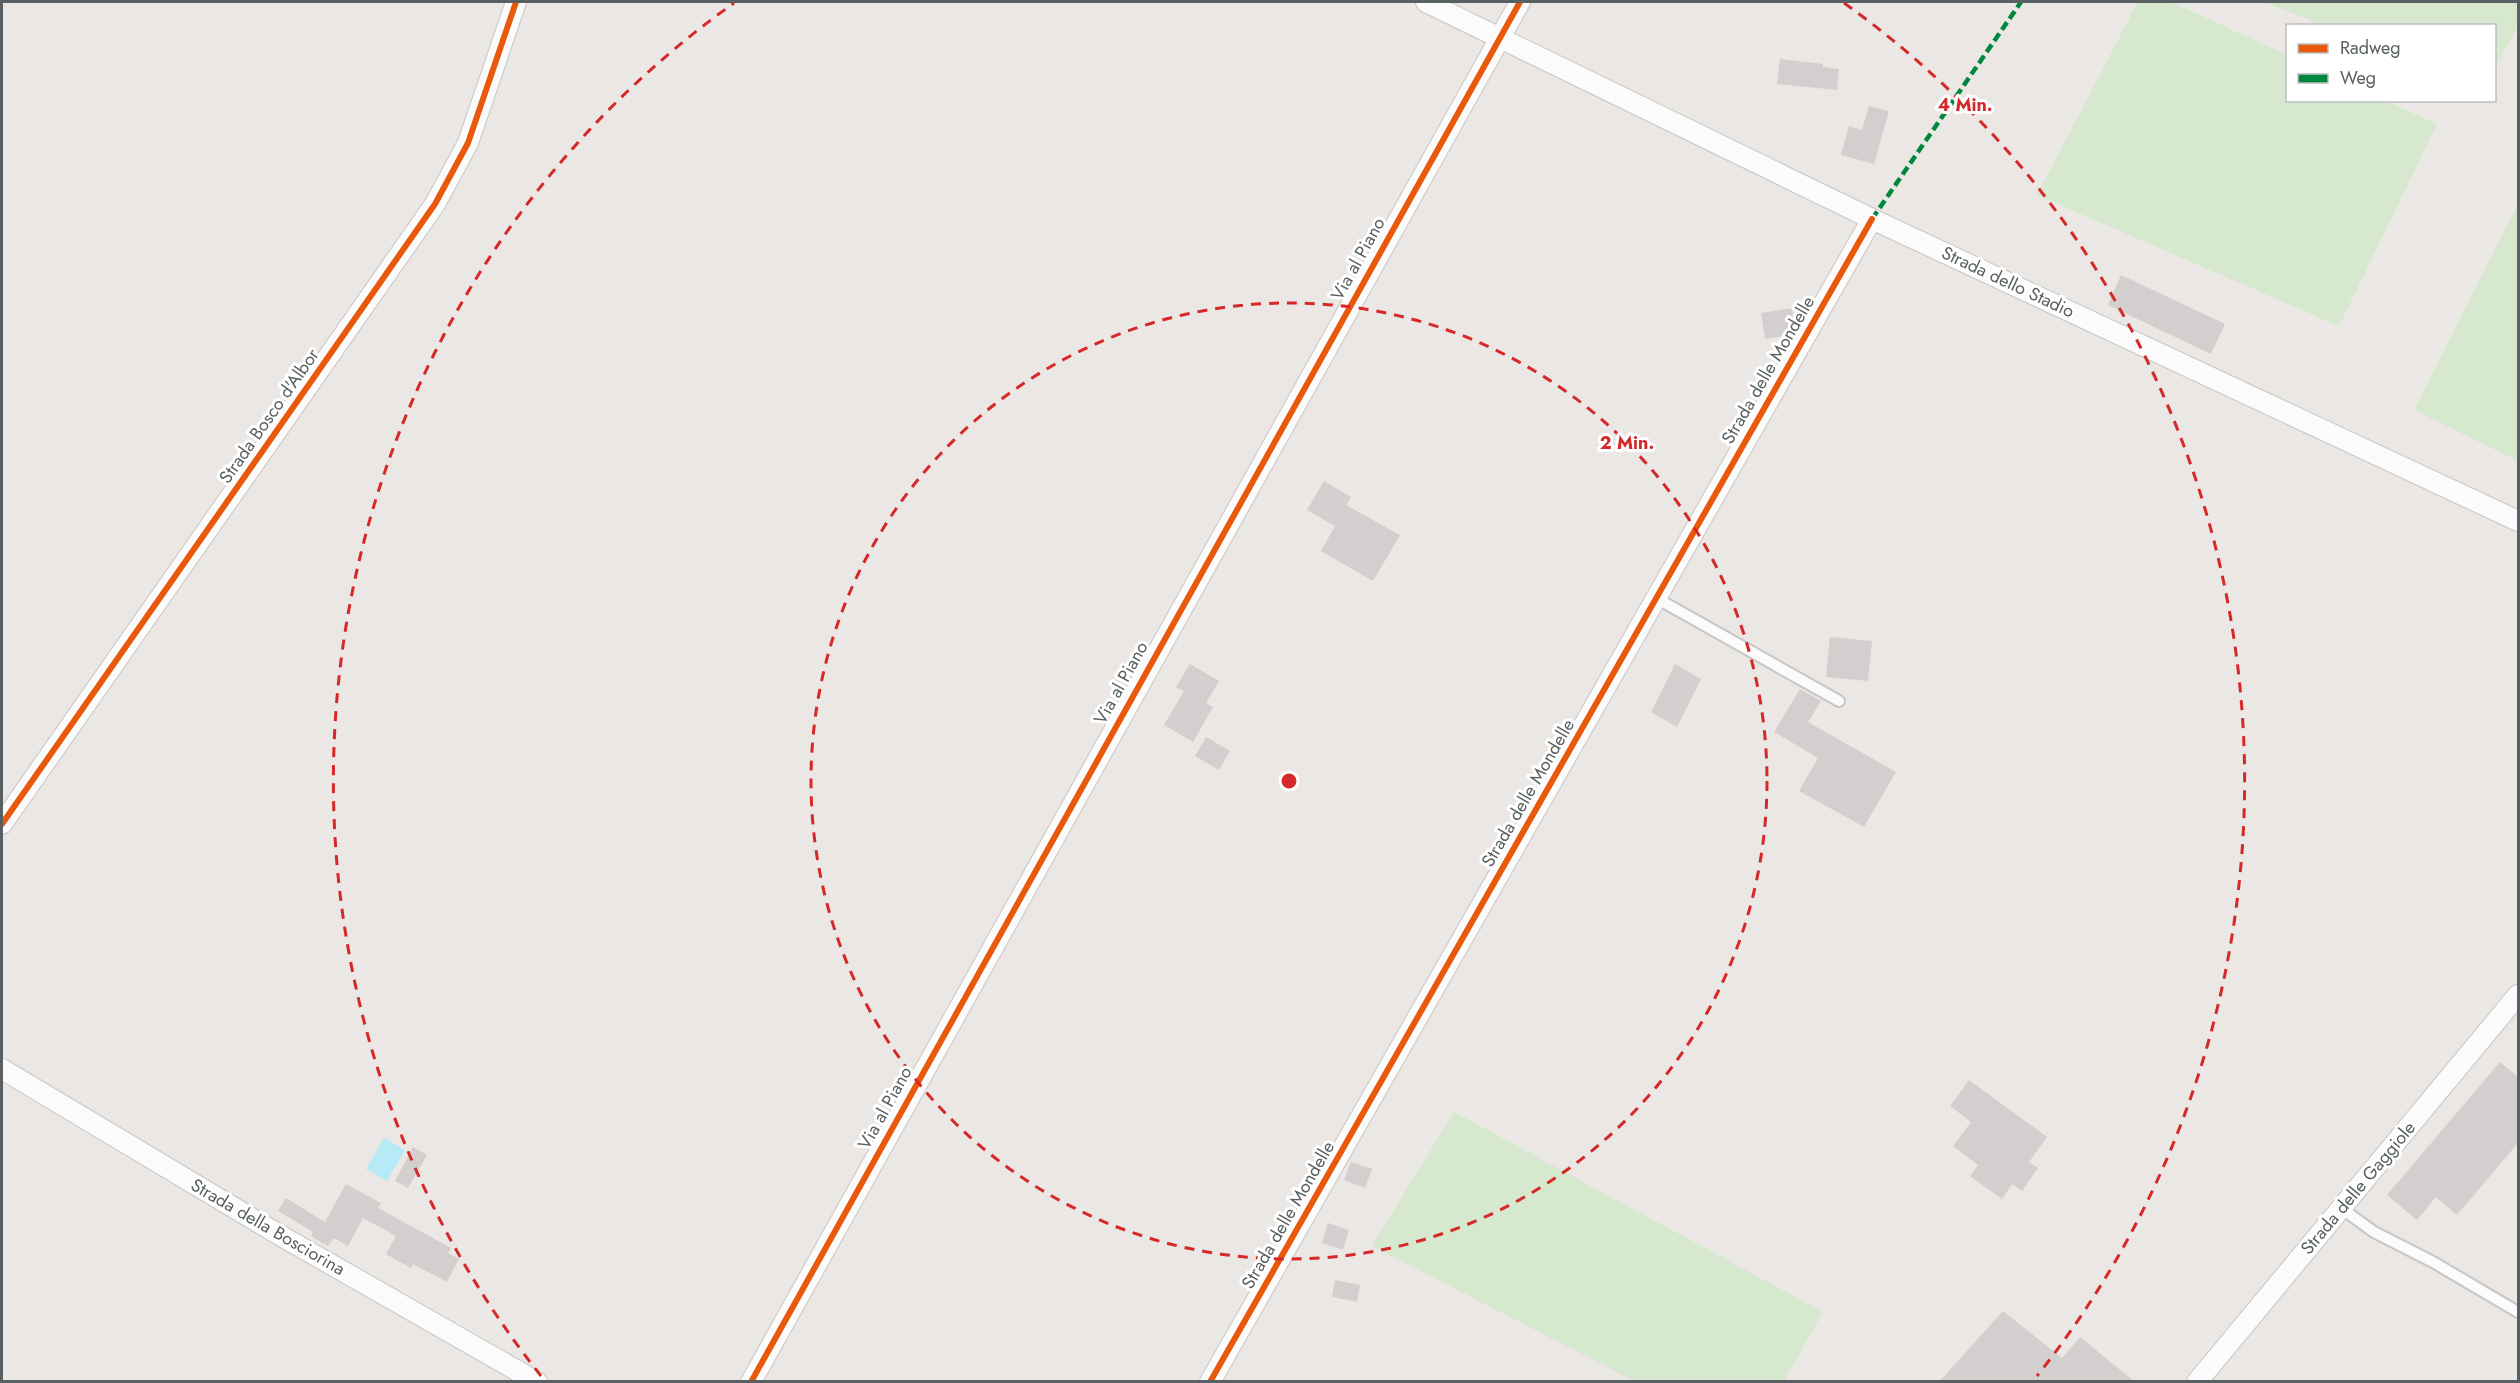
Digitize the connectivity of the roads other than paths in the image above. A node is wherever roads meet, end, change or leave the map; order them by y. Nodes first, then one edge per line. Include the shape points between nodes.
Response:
1 (516, 2) edge
2 (1426, 2) edge
3 (1520, 2) edge
4 (1500, 37) junction
5 (1872, 219) junction
6 (2518, 521) edge
7 (1656, 598) junction
8 (1839, 701) dead end
9 (2, 824) edge
10 (2518, 995) edge
11 (2, 1069) edge
12 (2342, 1208) junction
13 (2518, 1312) edge
14 (537, 1382) edge
15 (751, 1382) edge
16 (1210, 1382) edge
17 (2197, 1382) edge

1 - 9 street, Strada Bosco d'Albor via 468,143 435,204
2 - 4 street, Strada dello Stadio
3 - 4 street, Via al Piano
4 - 5 street, Strada dello Stadio
4 - 15 street, Via al Piano
5 - 6 street, Strada dello Stadio
5 - 7 street, Strada delle Mondelle
7 - 8 lane
7 - 16 street, Strada delle Mondelle
10 - 12 street, Strada delle Gaggiole
11 - 14 street, Strada della Bosciorina via 283,1237
12 - 13 lane via 2374,1233
12 - 17 street, Strada delle Gaggiole

